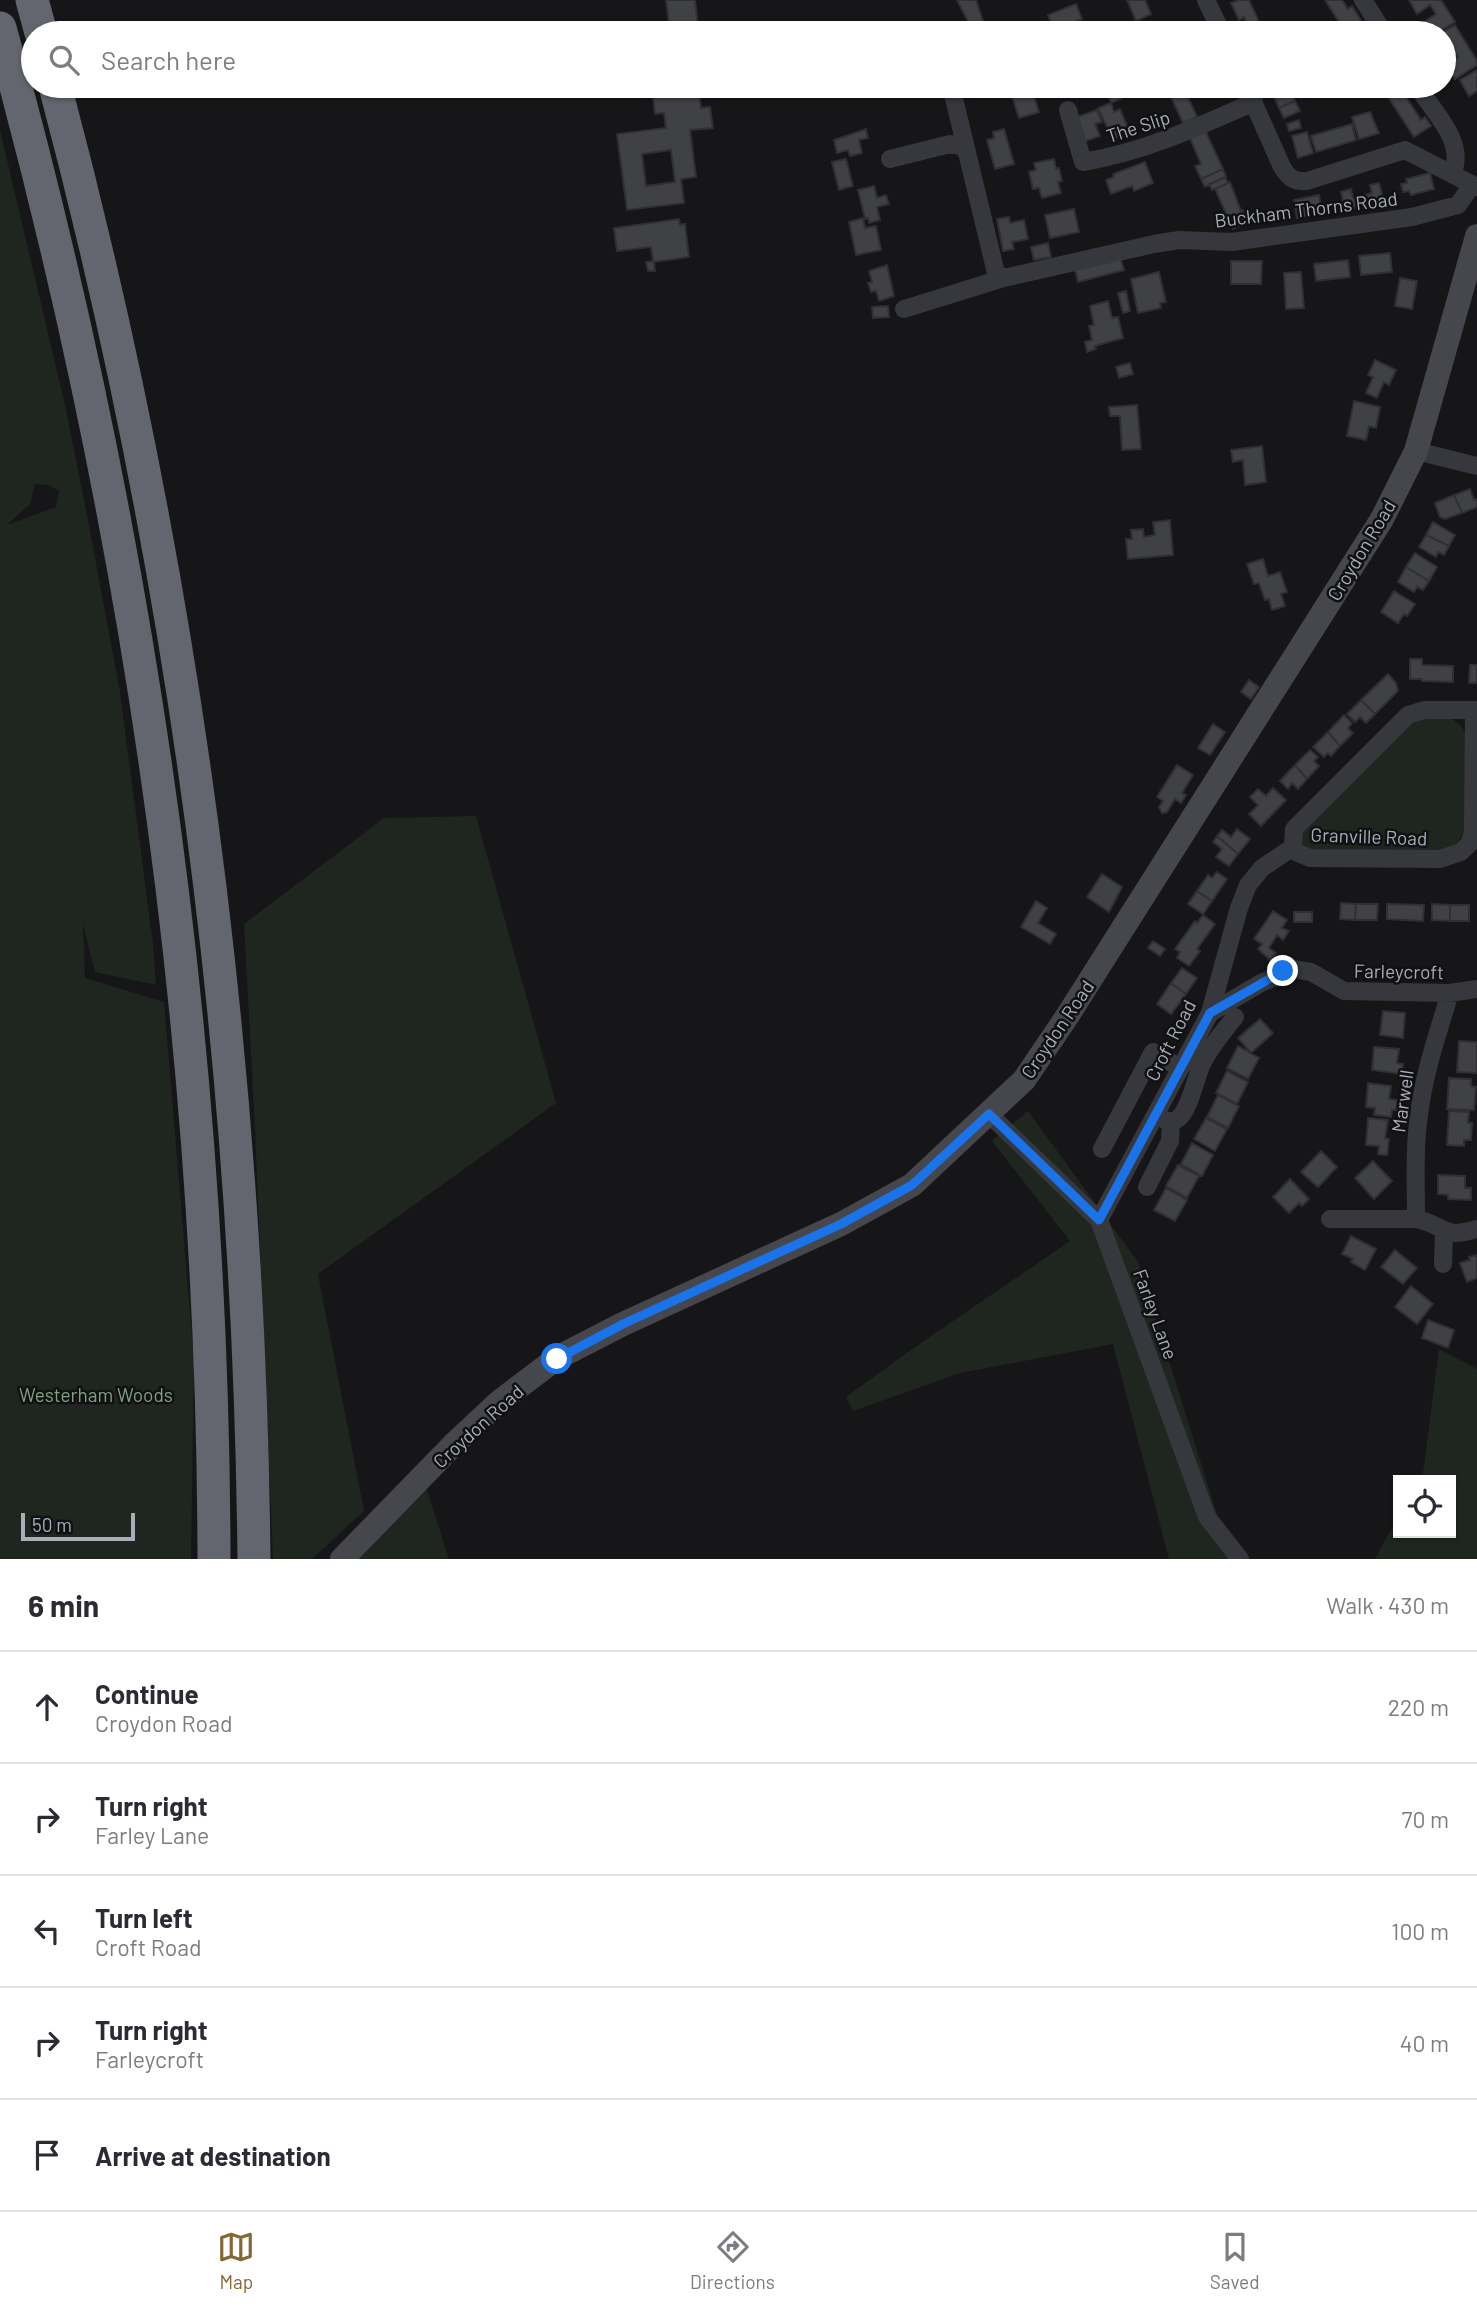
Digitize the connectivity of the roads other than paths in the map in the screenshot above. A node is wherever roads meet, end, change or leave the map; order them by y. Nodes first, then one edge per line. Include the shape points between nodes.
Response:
1 (32, 0) edge
2 (1206, 0) edge
3 (1363, 0) edge
4 (38, 21) edge
5 (1216, 21) edge
6 (1376, 21) edge
7 (0, 28) edge
8 (58, 98) edge
9 (954, 98) edge
10 (1252, 98) edge
11 (1425, 98) edge
12 (1254, 103) junction
13 (1068, 110) dead end
14 (967, 154) junction
15 (890, 159) dead end
16 (1452, 174) junction
17 (1475, 186) edge
18 (1477, 236) edge
19 (1004, 278) junction
20 (904, 309) dead end
21 (1416, 451) junction
22 (1477, 466) edge
23 (1475, 710) edge
24 (1293, 847) junction
25 (1477, 989) edge
26 (1450, 993) junction
27 (1210, 1013) junction
28 (1235, 1017) dead end
29 (1180, 1068) junction
30 (989, 1114) junction
31 (1163, 1118) junction
32 (1102, 1149) dead end
33 (1147, 1187) dead end
34 (1330, 1219) dead end
35 (1416, 1219) junction
36 (1099, 1220) junction
37 (1477, 1229) edge
38 (1444, 1233) junction
39 (1443, 1264) dead end
40 (214, 1559) edge
41 (254, 1559) edge
42 (342, 1559) edge
43 (1240, 1559) edge

1 - 4 highway
2 - 5 street
3 - 6 street
7 - 40 highway via 85,370 129,596 164,821 202,1199 212,1387
8 - 41 highway via 143,464 201,815 241,1203
9 - 14 street
10 - 12 street
11 - 16 street via 1457,152
12 - 13 street, The Slip via 1157,144 1083,162
12 - 16 street via 1282,167 1297,181 1405,150
14 - 15 street via 964,147 950,144
14 - 19 street via 996,273
16 - 17 street
17 - 19 street, Buckham Thorns Road via 1458,205 1426,214 1232,242 1178,240
18 - 21 main road, Croydon Road
19 - 20 street, Buckham Thorns Road
21 - 22 street
21 - 30 main road, Croydon Road via 1382,519 1082,994 1024,1080
23 - 24 street, Granville Road via 1424,710 1408,715 1294,829
23 - 24 street, Granville Road via 1473,833 1461,852 1440,859 1310,858
24 - 27 street, Croft Road via 1262,868 1248,885
25 - 26 street, Farleycroft
26 - 27 street, Farleycroft via 1343,991 1311,972 1293,969
26 - 35 street, Marwell via 1419,1115
27 - 29 street, Croft Road
28 - 31 street via 1201,1065 1183,1112 1176,1120
29 - 31 street, Croft Road
29 - 32 street via 1153,1052
30 - 36 street, Farley Lane
30 - 42 main road, Croydon Road via 912,1185 841,1224 557,1359 499,1402
31 - 33 street via 1170,1141
31 - 36 street, Croft Road
34 - 35 street
35 - 38 street via 1430,1222
36 - 43 street, Farley Lane via 1207,1517
37 - 38 street
38 - 39 street

